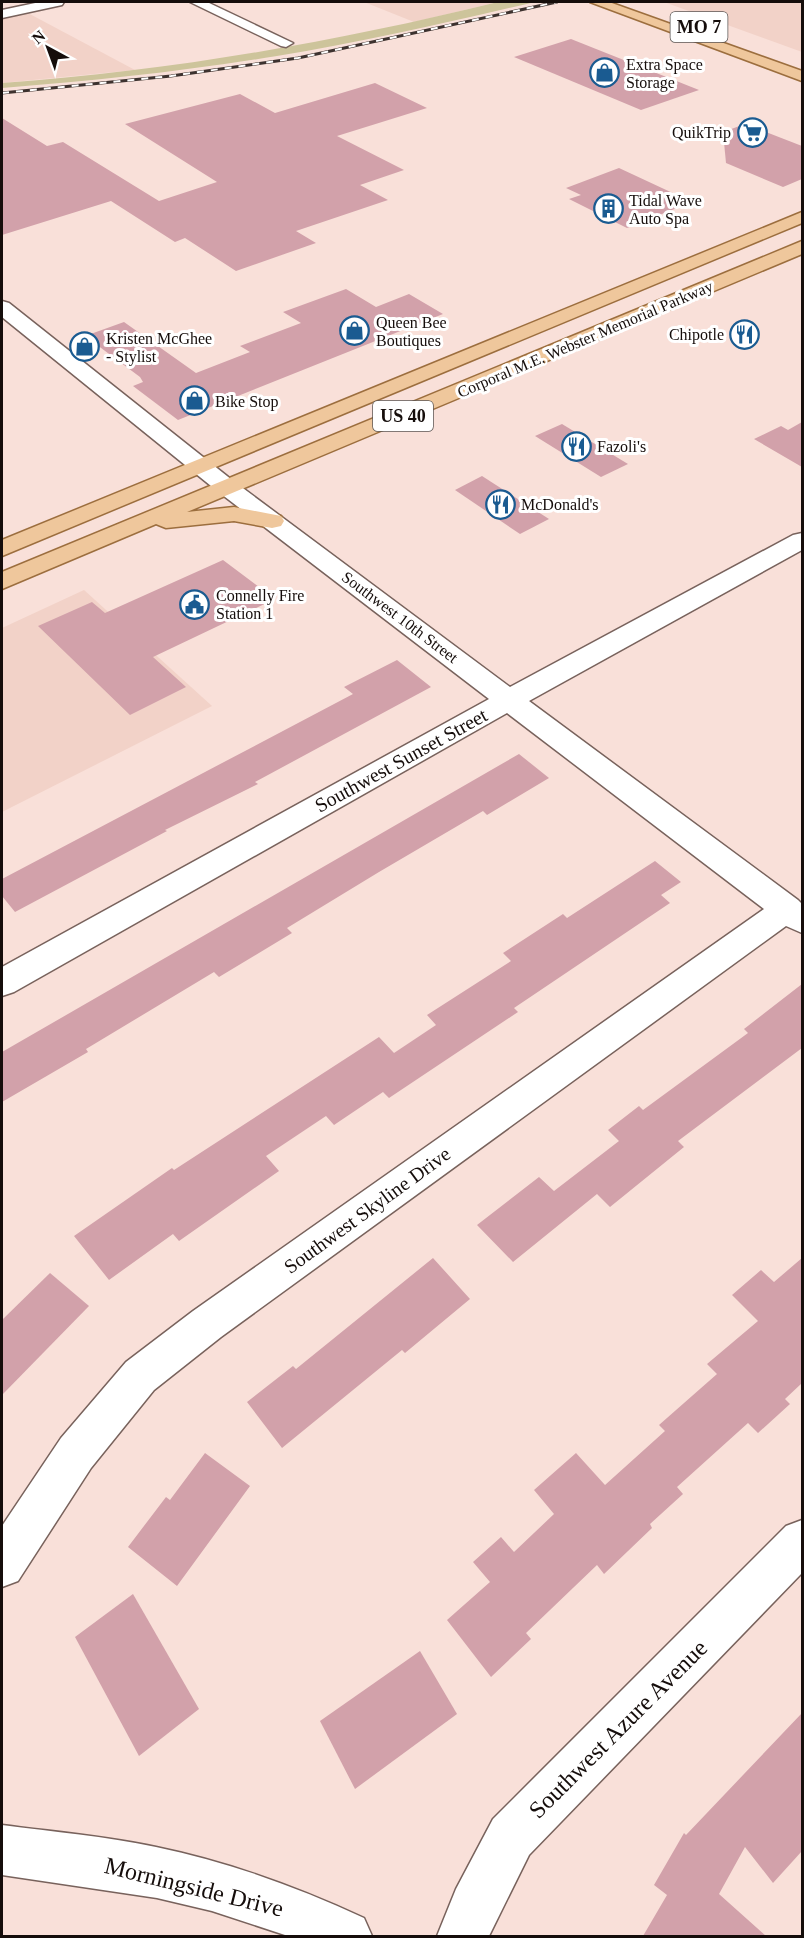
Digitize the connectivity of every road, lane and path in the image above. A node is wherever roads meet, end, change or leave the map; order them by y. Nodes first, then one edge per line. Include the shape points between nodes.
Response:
1 (57, 2) edge
2 (196, 2) edge
3 (597, 2) edge
4 (627, 2) edge
5 (2, 14) edge
6 (286, 43) dead end
7 (802, 64) edge
8 (802, 76) edge
9 (802, 217) edge
10 (802, 247) edge
11 (2, 307) edge
12 (290, 459) junction
13 (202, 466) junction
14 (224, 485) junction
15 (277, 509) junction
16 (123, 529) junction
17 (802, 540) edge
18 (2, 549) edge
19 (2, 581) edge
20 (510, 699) junction
21 (795, 915) edge
22 (2, 983) edge
23 (802, 1542) edge
24 (2, 1565) edge
25 (2, 1850) edge
26 (346, 1936) edge
27 (463, 1936) edge

1 - 5 street
2 - 6 street
3 - 8 main road, MO 7
4 - 7 main road, MO 7
9 - 13 main road, Corporal M.E. Webster Memorial Parkway / US 40
10 - 12 main road, Corporal M.E. Webster Memorial Parkway / US 40 via 417,410
11 - 13 street, Southwest 10th Street
12 - 14 main road, Corporal M.E. Webster Memorial Parkway / US 40
12 - 15 main road via 279,474
13 - 14 street, Southwest 10th Street
13 - 18 main road, Corporal M.E. Webster Memorial Parkway / US 40
14 - 15 street, Southwest 10th Street
14 - 16 main road, Corporal M.E. Webster Memorial Parkway / US 40
15 - 16 main road
15 - 20 street, Southwest 10th Street
16 - 19 main road, Corporal M.E. Webster Memorial Parkway / US 40
17 - 20 street, Southwest Sunset Street
20 - 21 street, Southwest 10th Street
20 - 22 street, Southwest Sunset Street
21 - 24 street, Southwest Skyline Drive via 207,1324 140,1376 76,1453
23 - 27 street, Southwest Azure Avenue via 511,1837
25 - 26 street, Morningside Drive via 129,1867 196,1883 299,1913

